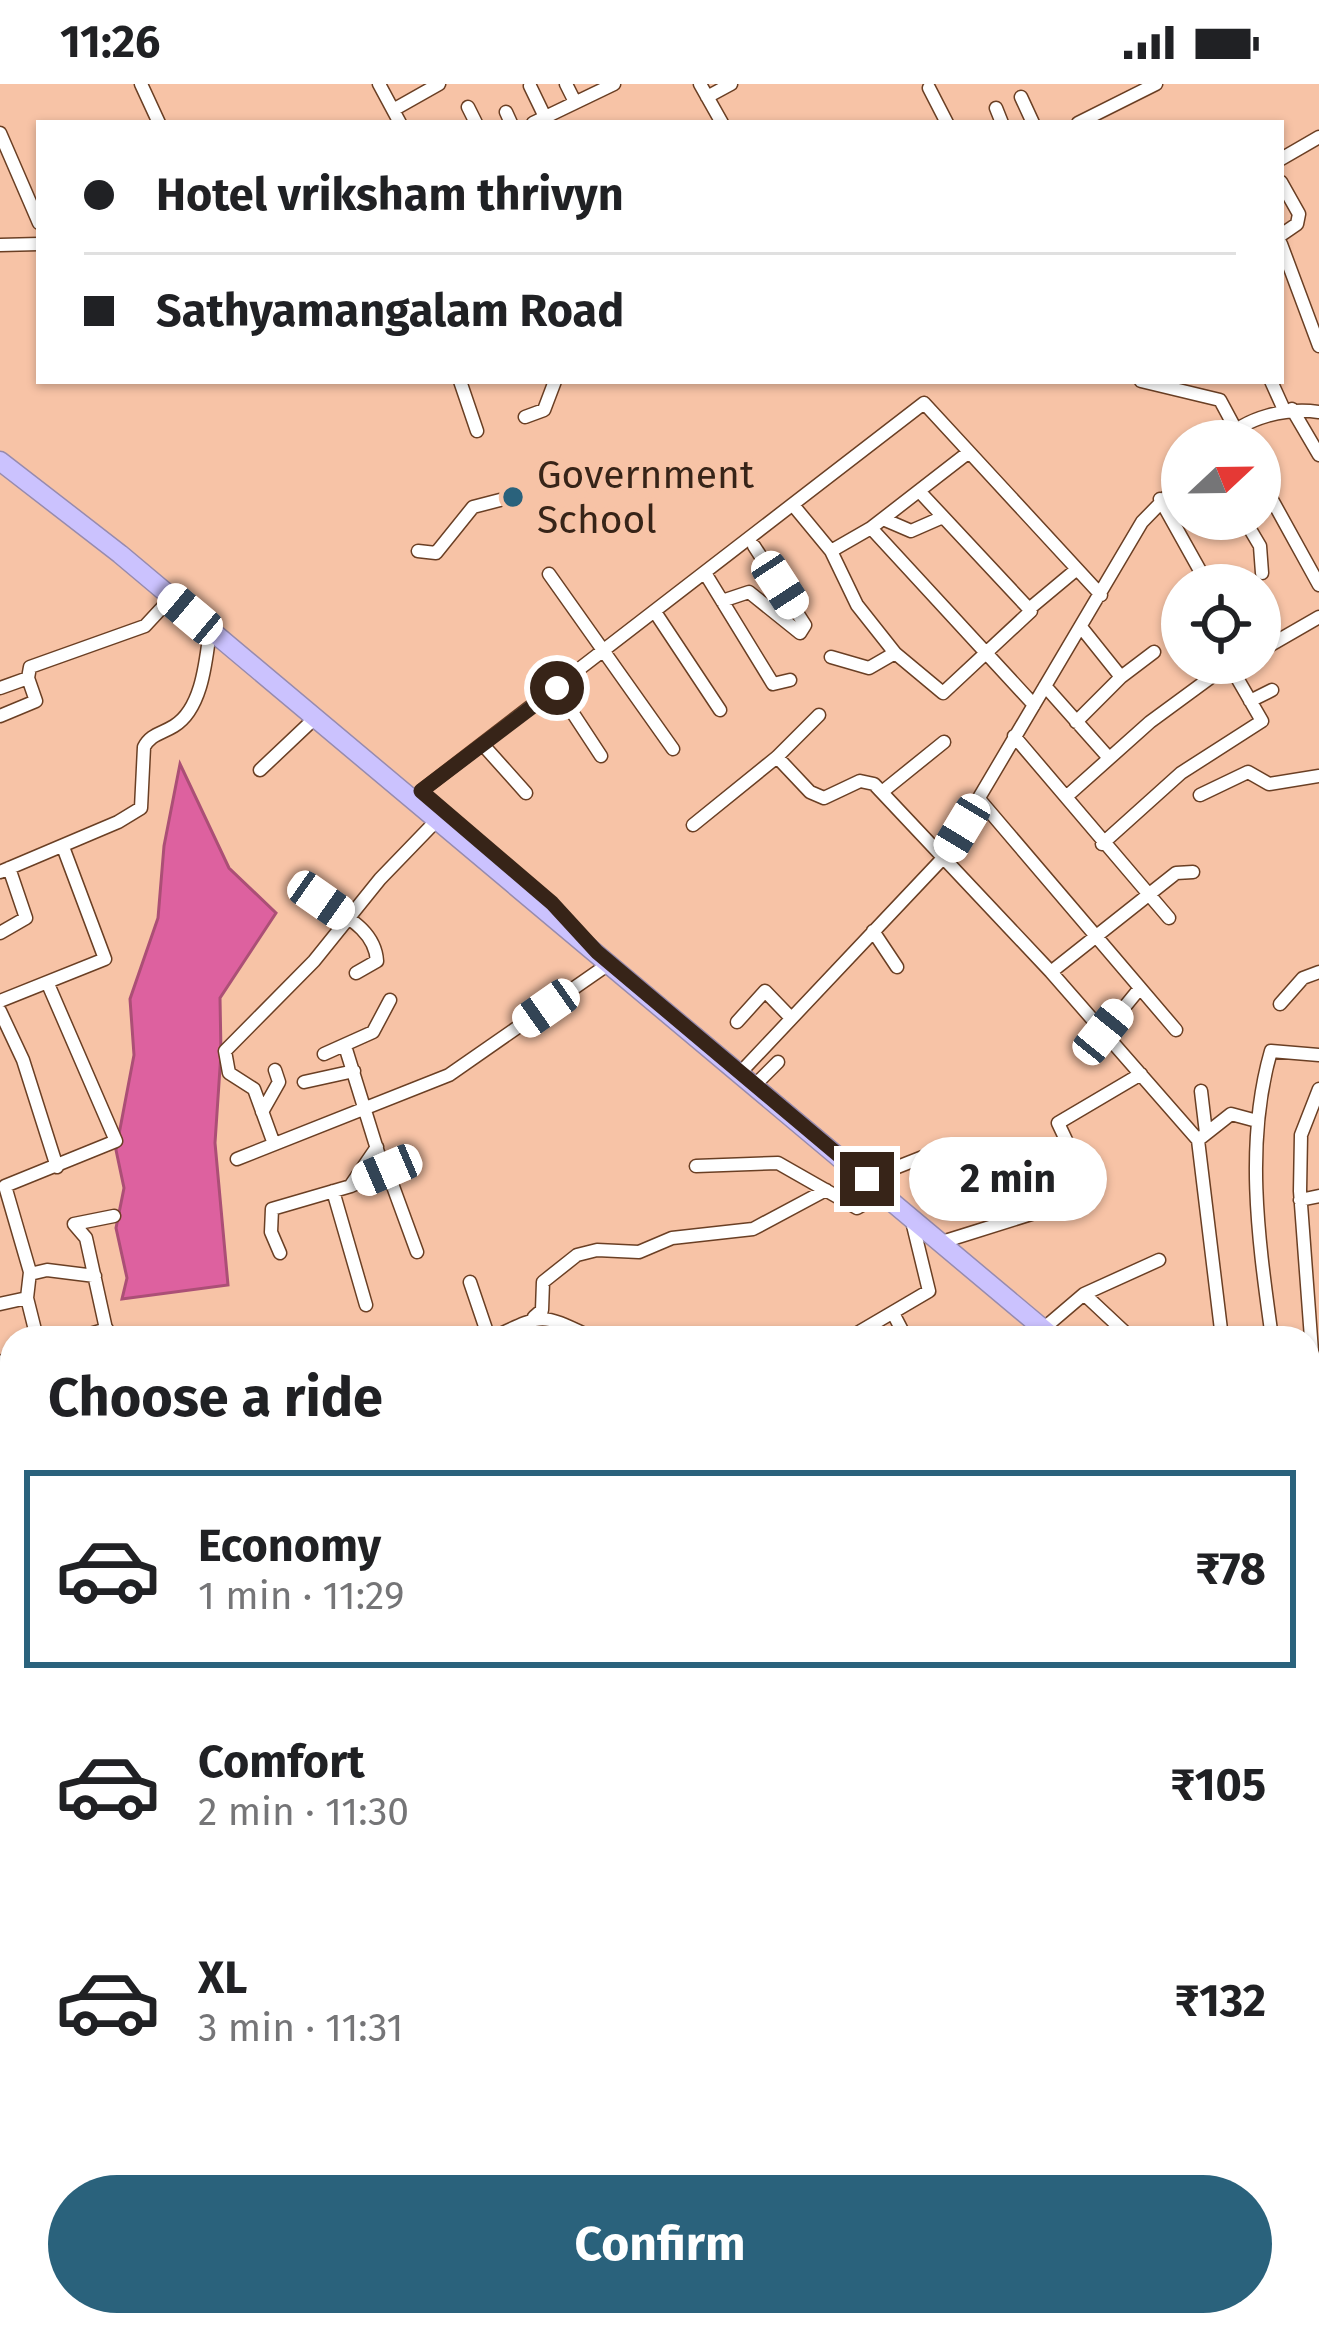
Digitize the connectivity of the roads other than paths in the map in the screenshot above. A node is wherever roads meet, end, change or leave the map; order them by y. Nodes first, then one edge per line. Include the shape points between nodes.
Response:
1 (141, 84) edge
2 (379, 84) edge
3 (439, 84) edge
4 (566, 84) edge
5 (614, 84) edge
6 (730, 84) edge
7 (1156, 84) edge
8 (530, 86) edge
9 (929, 88) dead end
10 (704, 90) edge
11 (1021, 97) dead end
12 (575, 102) junction
13 (468, 107) dead end
14 (996, 108) dead end
15 (397, 117) edge
16 (158, 120) edge
17 (474, 120) edge
18 (538, 120) edge
19 (720, 120) edge
20 (945, 120) edge
21 (1001, 120) edge
22 (1032, 120) edge
23 (1084, 120) edge
24 (0, 133) edge
25 (1319, 136) edge
26 (1284, 157) edge
27 (1284, 187) edge
28 (36, 216) edge
29 (1284, 233) edge
30 (36, 244) edge
31 (0, 245) edge
32 (1284, 252) edge
33 (1319, 346) edge
34 (461, 384) edge
35 (558, 384) edge
36 (1154, 384) edge
37 (1273, 384) edge
38 (1289, 411) junction
39 (1319, 412) edge
40 (525, 418) dead end
41 (1231, 420) edge
42 (1269, 420) edge
43 (477, 431) dead end
44 (0, 448) edge
45 (969, 452) junction
46 (1319, 454) edge
47 (0, 461) edge
48 (919, 491) junction
49 (500, 500) dead end
50 (1160, 500) joint
51 (793, 505) junction
52 (1281, 516) edge
53 (943, 517) junction
54 (877, 523) junction
55 (754, 546) dead end
56 (831, 550) junction
57 (418, 551) dead end
58 (1196, 564) edge
59 (1077, 569) junction
60 (549, 574) dead end
61 (705, 574) junction
62 (1319, 585) edge
63 (1101, 595) junction
64 (171, 598) junction
65 (722, 601) junction
66 (1029, 608) junction
67 (655, 612) junction
68 (1319, 617) edge
69 (1082, 627) junction
70 (210, 630) junction
71 (1281, 639) edge
72 (604, 652) junction
73 (1154, 652) dead end
74 (895, 653) junction
75 (987, 656) junction
76 (831, 657) dead end
77 (1121, 676) junction
78 (28, 677) junction
79 (790, 680) dead end
80 (280, 682) junction
81 (1202, 684) edge
82 (1243, 684) edge
83 (1045, 686) junction
84 (0, 688) edge
85 (557, 688) junction
86 (1272, 690) dead end
87 (1250, 700) junction
88 (1034, 705) junction
89 (720, 710) dead end
90 (818, 715) dead end
91 (0, 716) edge
92 (315, 718) junction
93 (1076, 722) junction
94 (1015, 736) junction
95 (944, 742) dead end
96 (484, 746) junction
97 (673, 749) dead end
98 (601, 756) dead end
99 (777, 757) junction
100 (1109, 758) junction
101 (260, 770) dead end
102 (1319, 776) edge
103 (421, 791) junction
104 (882, 792) junction
105 (526, 793) dead end
106 (1200, 796) dead end
107 (1066, 797) junction
108 (979, 799) junction
109 (437, 820) junction
110 (693, 825) dead end
111 (1102, 844) junction
112 (63, 847) junction
113 (944, 857) junction
114 (5, 870) edge
115 (1193, 872) dead end
116 (1148, 896) junction
117 (321, 900) dead end
118 (348, 918) junction
119 (1168, 919) dead end
120 (873, 931) junction
121 (0, 933) edge
122 (1097, 936) junction
123 (604, 957) junction
124 (897, 968) dead end
125 (1051, 972) junction
126 (1319, 972) edge
127 (356, 973) dead end
128 (48, 984) junction
129 (1140, 988) junction
130 (390, 1000) dead end
131 (0, 1001) edge
132 (1280, 1004) dead end
133 (0, 1012) edge
134 (791, 1018) junction
135 (737, 1022) dead end
136 (1176, 1030) dead end
137 (1103, 1032) junction
138 (345, 1046) junction
139 (324, 1054) dead end
140 (1319, 1055) edge
141 (778, 1062) dead end
142 (275, 1070) dead end
143 (354, 1071) junction
144 (1141, 1074) junction
145 (748, 1079) junction
146 (304, 1082) dead end
147 (1201, 1091) dead end
148 (1318, 1096) edge
149 (367, 1107) junction
150 (262, 1112) junction
151 (1257, 1121) junction
152 (1202, 1136) junction
153 (274, 1144) junction
154 (377, 1147) junction
155 (1319, 1148) edge
156 (938, 1151) dead end
157 (1301, 1153) junction
158 (237, 1159) dead end
159 (410, 1160) dead end
160 (697, 1166) dead end
161 (57, 1167) junction
162 (387, 1170) junction
163 (1319, 1171) edge
164 (1301, 1176) junction
165 (867, 1179) junction
166 (2, 1183) edge
167 (351, 1186) junction
168 (826, 1190) junction
169 (333, 1191) junction
170 (884, 1193) junction
171 (1319, 1196) edge
172 (1300, 1199) junction
173 (114, 1216) dead end
174 (911, 1216) junction
175 (1302, 1219) junction
176 (1319, 1232) edge
177 (942, 1242) junction
178 (417, 1252) dead end
179 (280, 1253) dead end
180 (1160, 1260) dead end
181 (29, 1274) junction
182 (95, 1276) junction
183 (470, 1282) dead end
184 (1084, 1294) junction
185 (27, 1298) junction
186 (0, 1304) edge
187 (366, 1305) dead end
188 (894, 1315) junction
189 (534, 1318) junction
190 (34, 1326) edge
191 (106, 1326) edge
192 (486, 1326) edge
193 (516, 1326) edge
194 (568, 1326) edge
195 (872, 1326) edge
196 (900, 1326) edge
197 (1039, 1326) edge
198 (1055, 1326) edge
199 (1118, 1326) edge
200 (1221, 1326) edge
201 (1270, 1326) edge
202 (1312, 1326) edge

1 - 16 street
2 - 15 street
3 - 15 street
4 - 12 street
5 - 12 street
6 - 10 street
7 - 23 street
8 - 18 street
9 - 20 street
10 - 19 street
11 - 22 street
12 - 18 street
13 - 17 street
14 - 21 street
24 - 28 street
25 - 26 street
27 - 29 street via 1299,214
30 - 31 street
32 - 33 street
34 - 43 street
35 - 40 street via 544,410
36 - 41 street via 1220,400
37 - 38 street
38 - 39 street
38 - 42 street
38 - 46 street
44 - 80 highway
45 - 48 street
45 - 51 street via 924,403
45 - 59 street
47 - 64 highway
48 - 53 street
48 - 54 street
49 - 57 street via 473,507 436,553
50 - 58 street
50 - 63 street
51 - 56 street
51 - 61 street
52 - 62 street
53 - 54 street via 911,531
53 - 66 street
54 - 56 street
54 - 75 street
55 - 65 street via 805,625 800,633 749,592
56 - 74 street via 857,605
59 - 63 street
59 - 66 street
60 - 72 street
61 - 65 street
61 - 67 street
63 - 69 street
64 - 70 highway
64 - 78 street via 145,626 46,659
65 - 79 street via 773,684
66 - 75 street
67 - 72 street
67 - 89 street
68 - 71 street
69 - 77 street
69 - 83 street
70 - 80 highway
70 - 112 street via 192,710 143,747 141,808
72 - 85 street
72 - 97 street
73 - 77 street
74 - 75 street via 943,693
74 - 76 street via 868,668
75 - 88 street
77 - 93 street
78 - 84 street
78 - 91 street via 36,701
80 - 92 highway
80 - 103 highway
81 - 100 street
82 - 87 street
83 - 88 street
83 - 93 street
85 - 96 street
85 - 98 street
86 - 87 street
87 - 111 street via 1262,721 1181,773
88 - 94 street
90 - 99 street
92 - 101 street
92 - 109 highway
93 - 100 street
94 - 107 street
94 - 108 street
95 - 104 street
96 - 103 street
96 - 105 street
99 - 104 street via 824,799 860,781
99 - 110 street
100 - 107 street
102 - 106 street via 1269,784 1248,772
103 - 123 highway
104 - 113 street
107 - 111 street
108 - 113 street
108 - 122 street
109 - 118 street
109 - 123 highway
111 - 116 street
112 - 114 street
112 - 128 street via 105,959
113 - 120 street
113 - 125 street
114 - 121 street via 26,918
115 - 116 street via 1176,873
116 - 119 street
116 - 122 street
117 - 118 street
118 - 127 street via 377,953 377,962
118 - 150 street via 225,1052 229,1073 254,1089
120 - 124 street
120 - 134 street
122 - 125 street
122 - 129 street
123 - 145 highway
123 - 149 street via 449,1075
125 - 137 street
126 - 132 street
128 - 131 street
128 - 161 street via 116,1141
129 - 136 street
129 - 137 street
130 - 138 street via 374,1031
133 - 161 street
134 - 135 street via 766,991
134 - 145 street
137 - 144 street
138 - 139 street
138 - 143 street
140 - 151 street via 1271,1052
141 - 145 street
142 - 150 street via 279,1082
143 - 146 street
143 - 149 street
144 - 152 street
144 - 177 street via 1058,1123 1092,1195
145 - 165 highway
147 - 152 street
148 - 157 street
149 - 153 street
149 - 154 street
150 - 153 street
151 - 152 street via 1231,1114
151 - 201 street
152 - 200 street
153 - 158 street
154 - 162 street
154 - 167 street
155 - 157 street
156 - 165 street
157 - 164 street
159 - 162 street
160 - 168 street via 778,1162
161 - 166 street
162 - 167 street
162 - 178 street
163 - 164 street
164 - 172 street
165 - 170 highway
166 - 181 street
167 - 169 street
168 - 170 street via 857,1208
168 - 189 street via 753,1229 672,1238 640,1252 577,1255 543,1282
169 - 179 street via 272,1209
169 - 187 street
170 - 174 highway
171 - 172 street
172 - 175 street
173 - 182 street via 74,1225 86,1238
174 - 177 highway
174 - 188 street via 929,1291
175 - 176 street
175 - 202 street
177 - 197 highway
180 - 184 street
181 - 182 street
181 - 185 street
182 - 191 street
183 - 192 street
184 - 198 street
184 - 199 street
185 - 186 street
185 - 190 street
188 - 195 street
188 - 196 street
189 - 193 street
189 - 194 street

